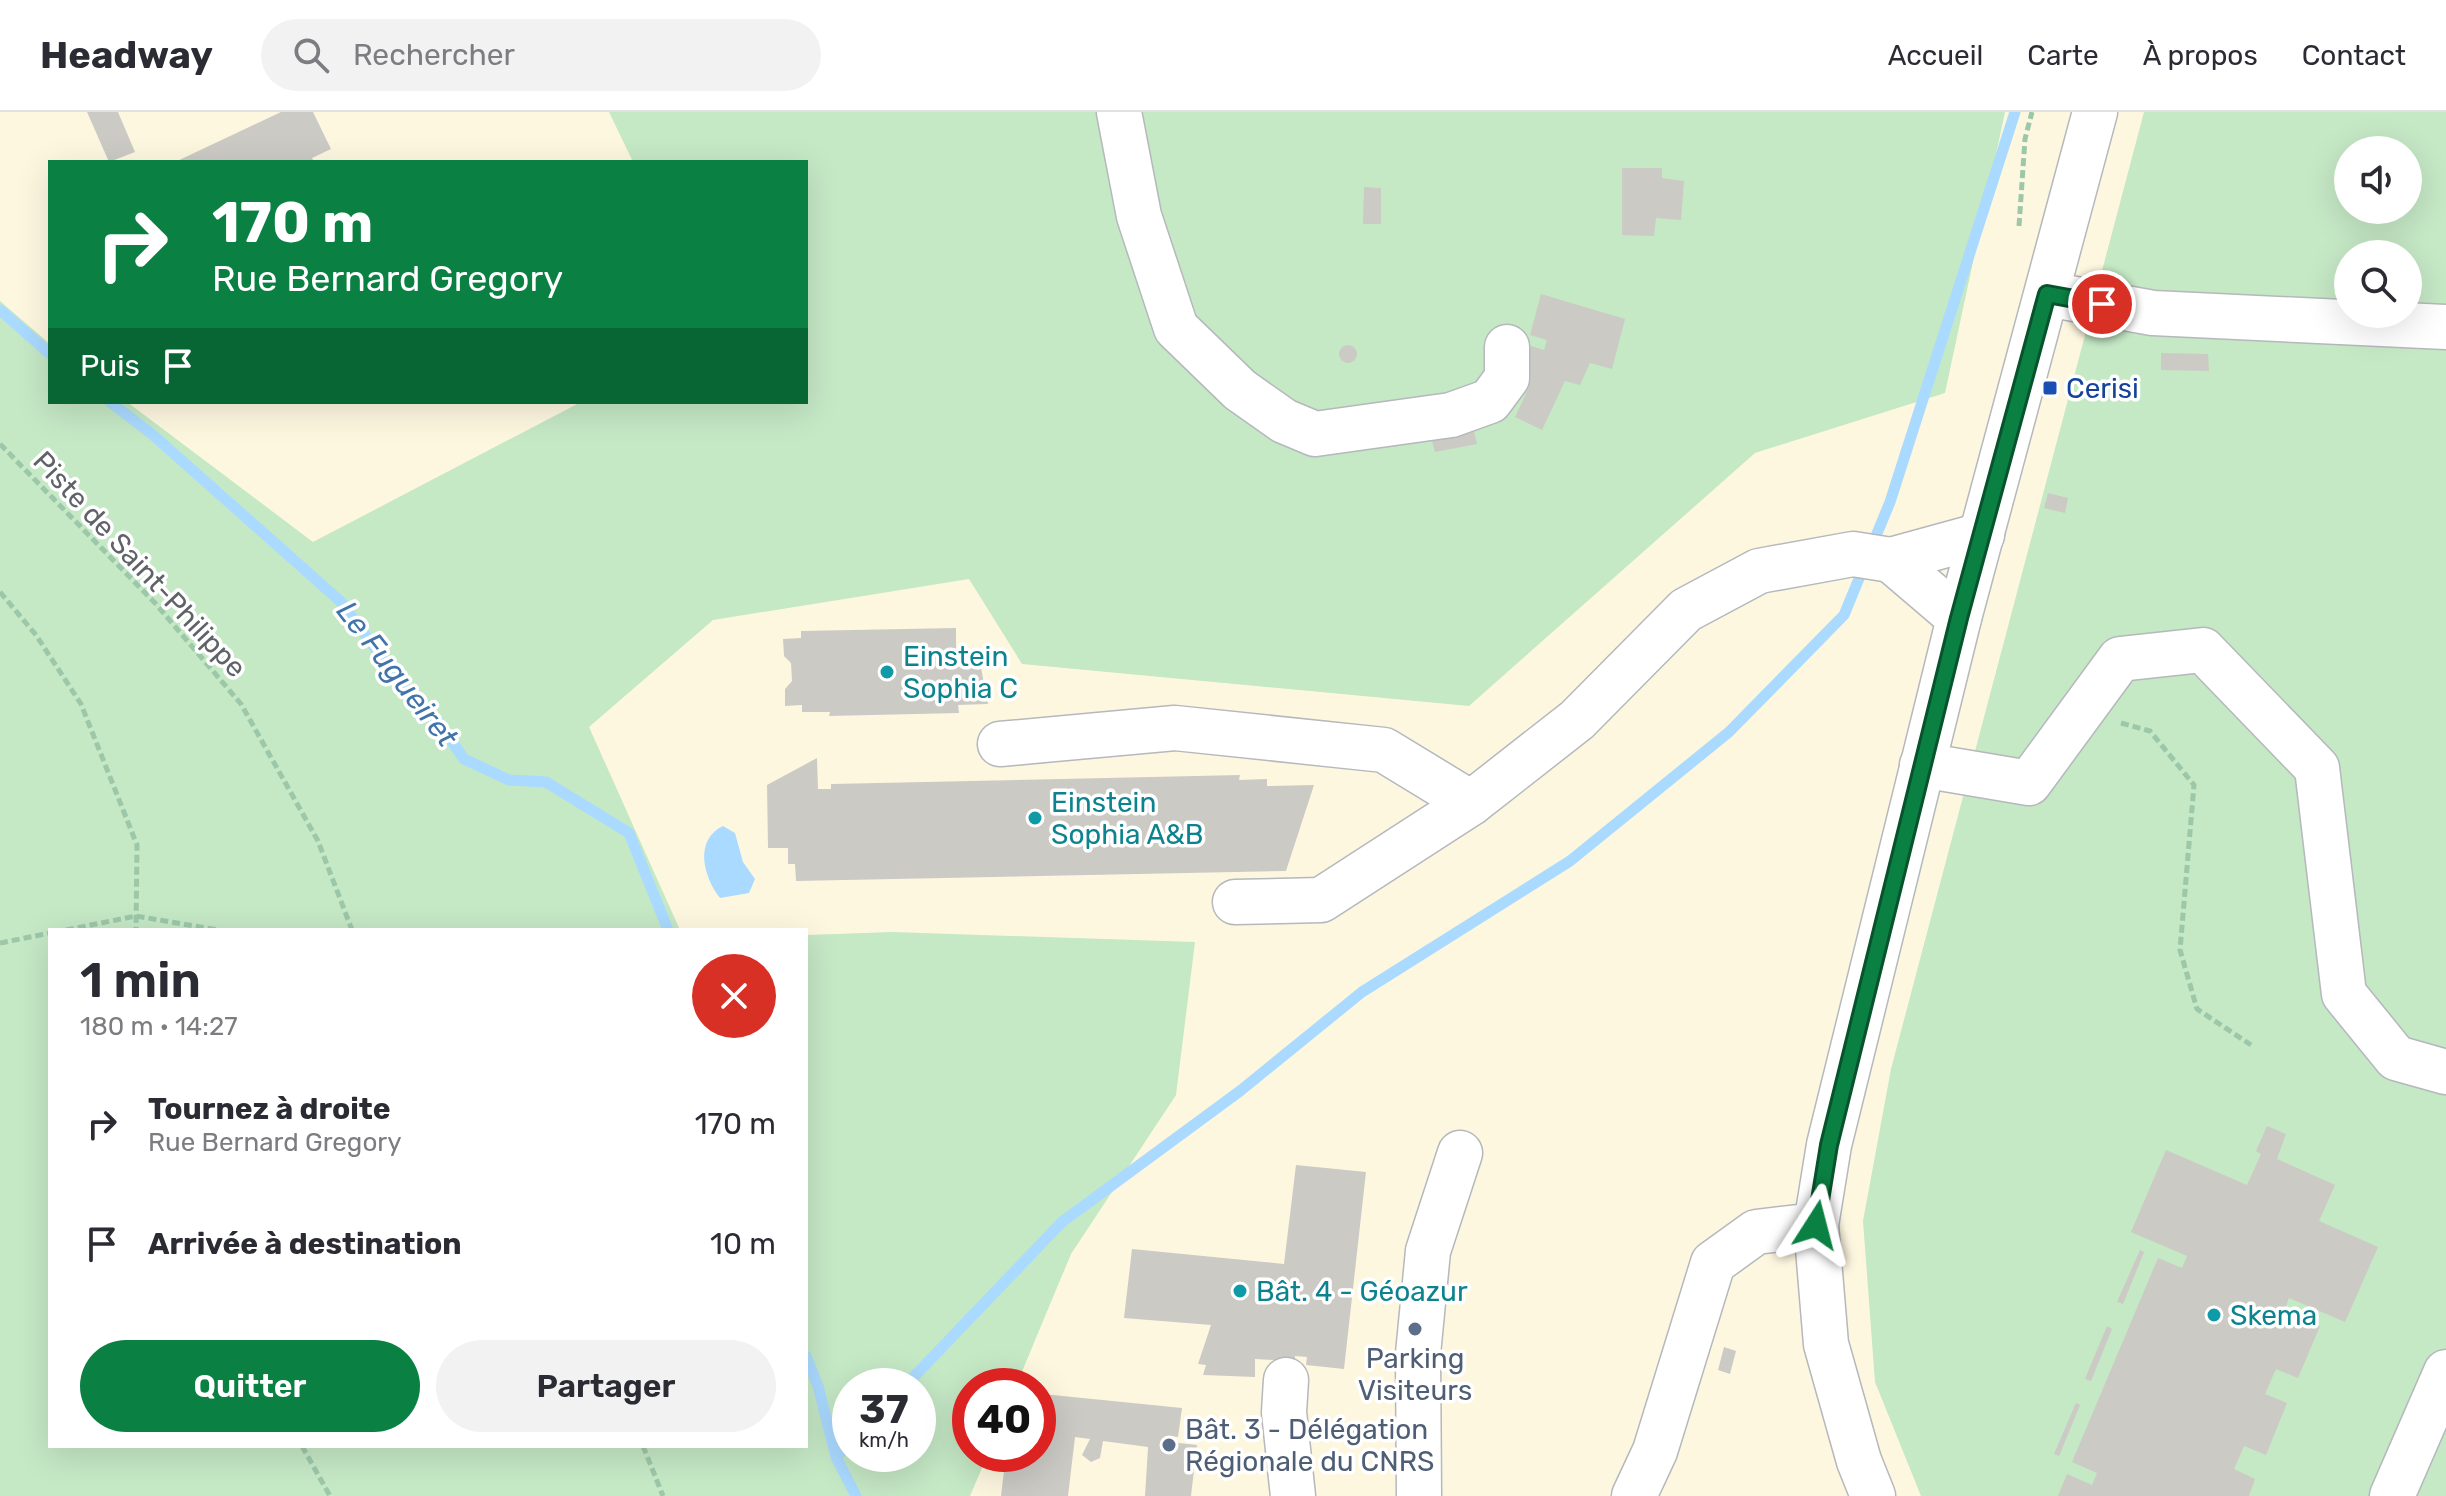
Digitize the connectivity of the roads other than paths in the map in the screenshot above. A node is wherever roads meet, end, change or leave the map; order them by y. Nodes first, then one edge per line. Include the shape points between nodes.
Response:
1 (1119, 112) edge
2 (2095, 112) edge
3 (2047, 294) junction
4 (2446, 327) edge
5 (1507, 347) dead end
6 (1982, 535) junction
7 (1872, 557) junction
8 (1959, 618) junction
9 (1000, 744) dead end
10 (1922, 765) junction
11 (1471, 803) junction
12 (1235, 902) dead end
13 (2446, 1072) edge
14 (1460, 1153) dead end
15 (1816, 1225) junction
16 (2446, 1372) edge
17 (1286, 1380) dead end
18 (1655, 1451) junction
19 (1293, 1496) edge
20 (1419, 1496) edge
21 (1634, 1496) edge
22 (1664, 1496) edge
23 (1873, 1496) edge
24 (2392, 1496) edge

1 - 5 street via 1139,216 1176,328 1240,390 1284,421 1315,434 1451,415 1490,401 1507,378
2 - 3 street
3 - 4 street via 2153,313
3 - 6 street
6 - 7 street
6 - 8 street
7 - 8 street
7 - 11 street via 1759,571 1686,610 1577,720
8 - 10 street
9 - 11 street via 1175,728 1384,750
10 - 13 street via 2029,783 2120,659 2203,650 2317,768 2344,994 2396,1058
10 - 15 street via 1829,1145
11 - 12 street via 1321,900
14 - 20 street via 1428,1251 1418,1354
15 - 18 street via 1756,1232 1713,1263
15 - 23 street via 1826,1344
16 - 24 street
17 - 19 street
18 - 21 street
18 - 22 street

